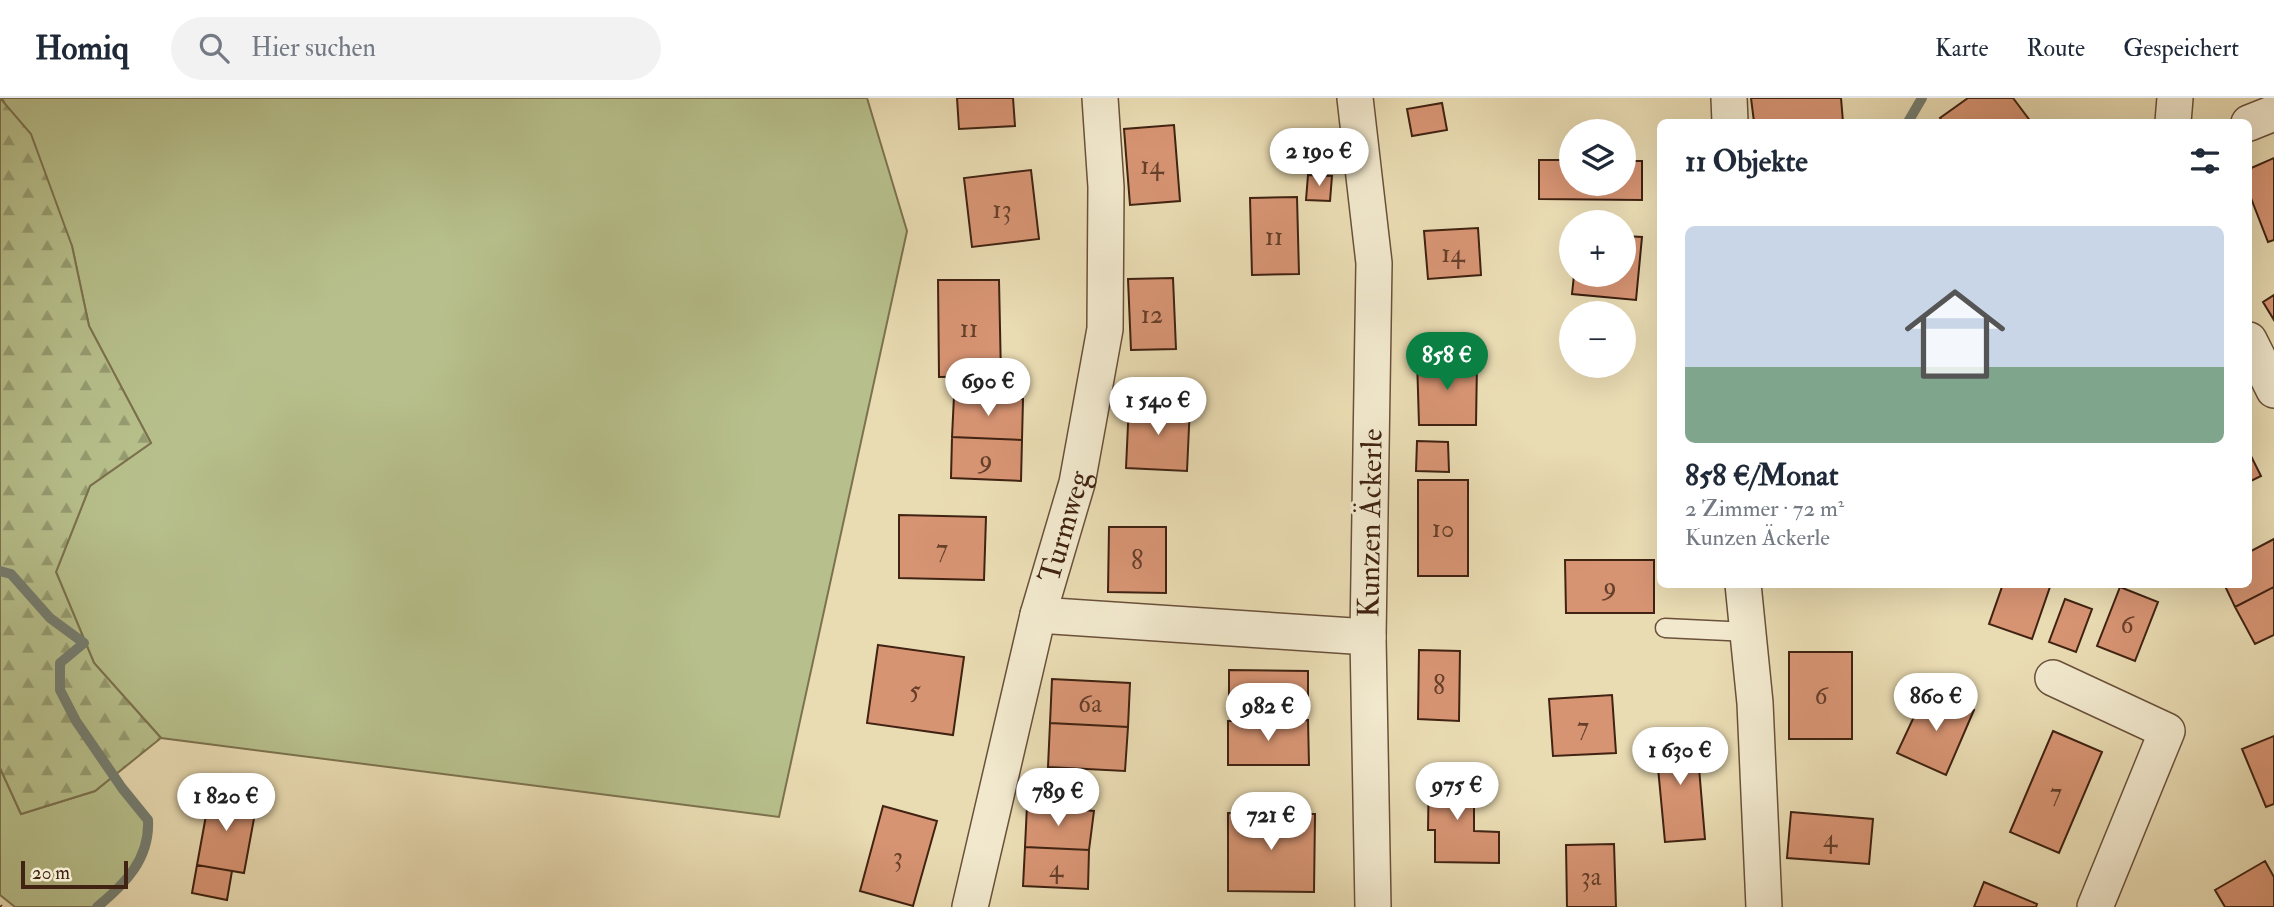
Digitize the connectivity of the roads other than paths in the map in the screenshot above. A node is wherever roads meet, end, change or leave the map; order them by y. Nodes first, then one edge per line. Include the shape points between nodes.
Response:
1 (1100, 98) edge
2 (1355, 98) edge
3 (1730, 98) edge
4 (2175, 98) edge
5 (2274, 113) edge
6 (1730, 119) edge
7 (2173, 119) edge
8 (2252, 122) edge
9 (2252, 346) edge
10 (2274, 390) edge
11 (1743, 588) edge
12 (1038, 615) junction
13 (1665, 628) dead end
14 (1749, 632) junction
15 (1368, 637) junction
16 (2053, 678) dead end
17 (1373, 906) edge
18 (970, 907) edge
19 (1764, 907) edge
20 (2095, 907) edge

1 - 12 street, Turmweg via 1106,187 1105,329 1077,483
2 - 15 street, Kunzen Äckerle via 1374,263
3 - 6 street
4 - 7 street
5 - 8 street
9 - 10 street
11 - 14 street
12 - 15 street
12 - 18 street, Turmweg
13 - 14 lane
14 - 19 street
15 - 17 street, Kunzen Äckerle
16 - 20 street via 2167,731

